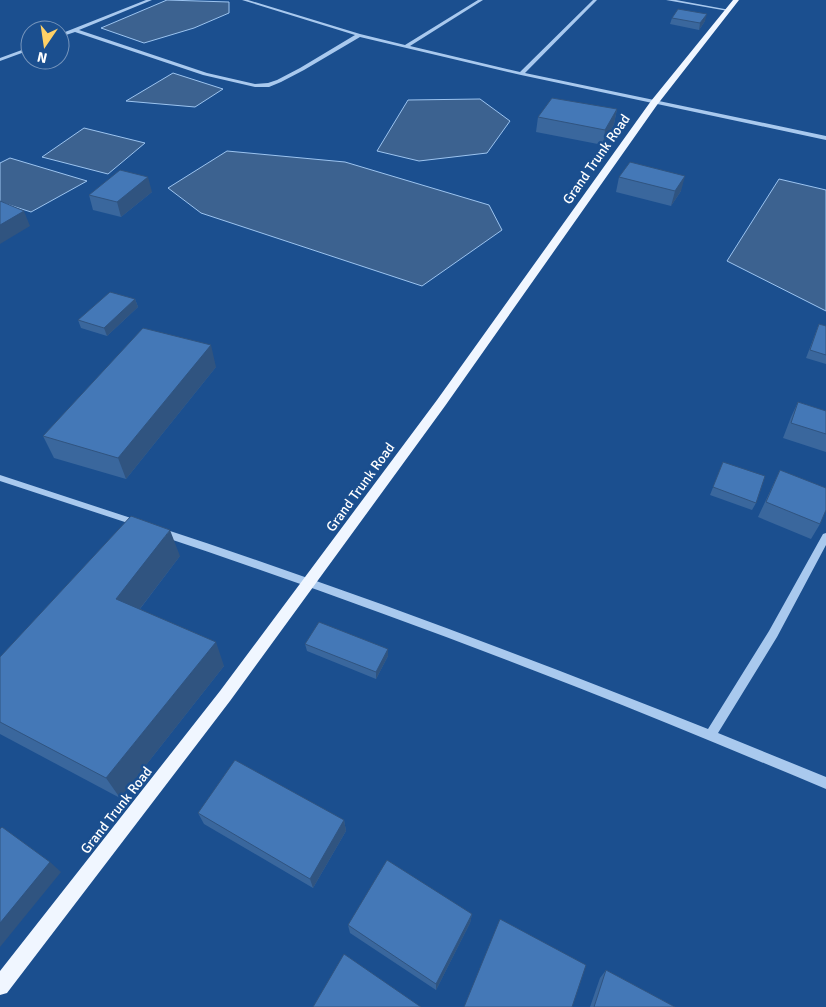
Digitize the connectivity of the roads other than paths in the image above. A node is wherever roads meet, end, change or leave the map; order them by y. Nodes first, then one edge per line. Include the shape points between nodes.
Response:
1 (150, 0) edge
2 (244, 0) edge
3 (481, 0) edge
4 (595, 0) edge
5 (668, 0) edge
6 (732, 5) edge
7 (75, 30) junction
8 (70, 32) edge
9 (359, 35) junction
10 (406, 46) junction
11 (20, 52) edge
12 (0, 60) edge
13 (521, 74) junction
14 (654, 103) junction
15 (826, 138) edge
16 (0, 478) edge
17 (826, 538) edge
18 (310, 581) junction
19 (711, 735) junction
20 (826, 783) edge
21 (0, 986) edge

1 - 7 street
2 - 9 street
3 - 10 street
4 - 13 street
5 - 6 street
6 - 14 main road, Grand Trunk Road
7 - 8 street
7 - 9 street via 231,81 258,86 278,81
9 - 10 street
10 - 13 street
11 - 12 street
13 - 14 street
14 - 15 street
14 - 18 main road, Grand Trunk Road via 558,241
16 - 18 street
17 - 19 street via 773,634
18 - 19 street
18 - 21 main road, Grand Trunk Road
19 - 20 street

